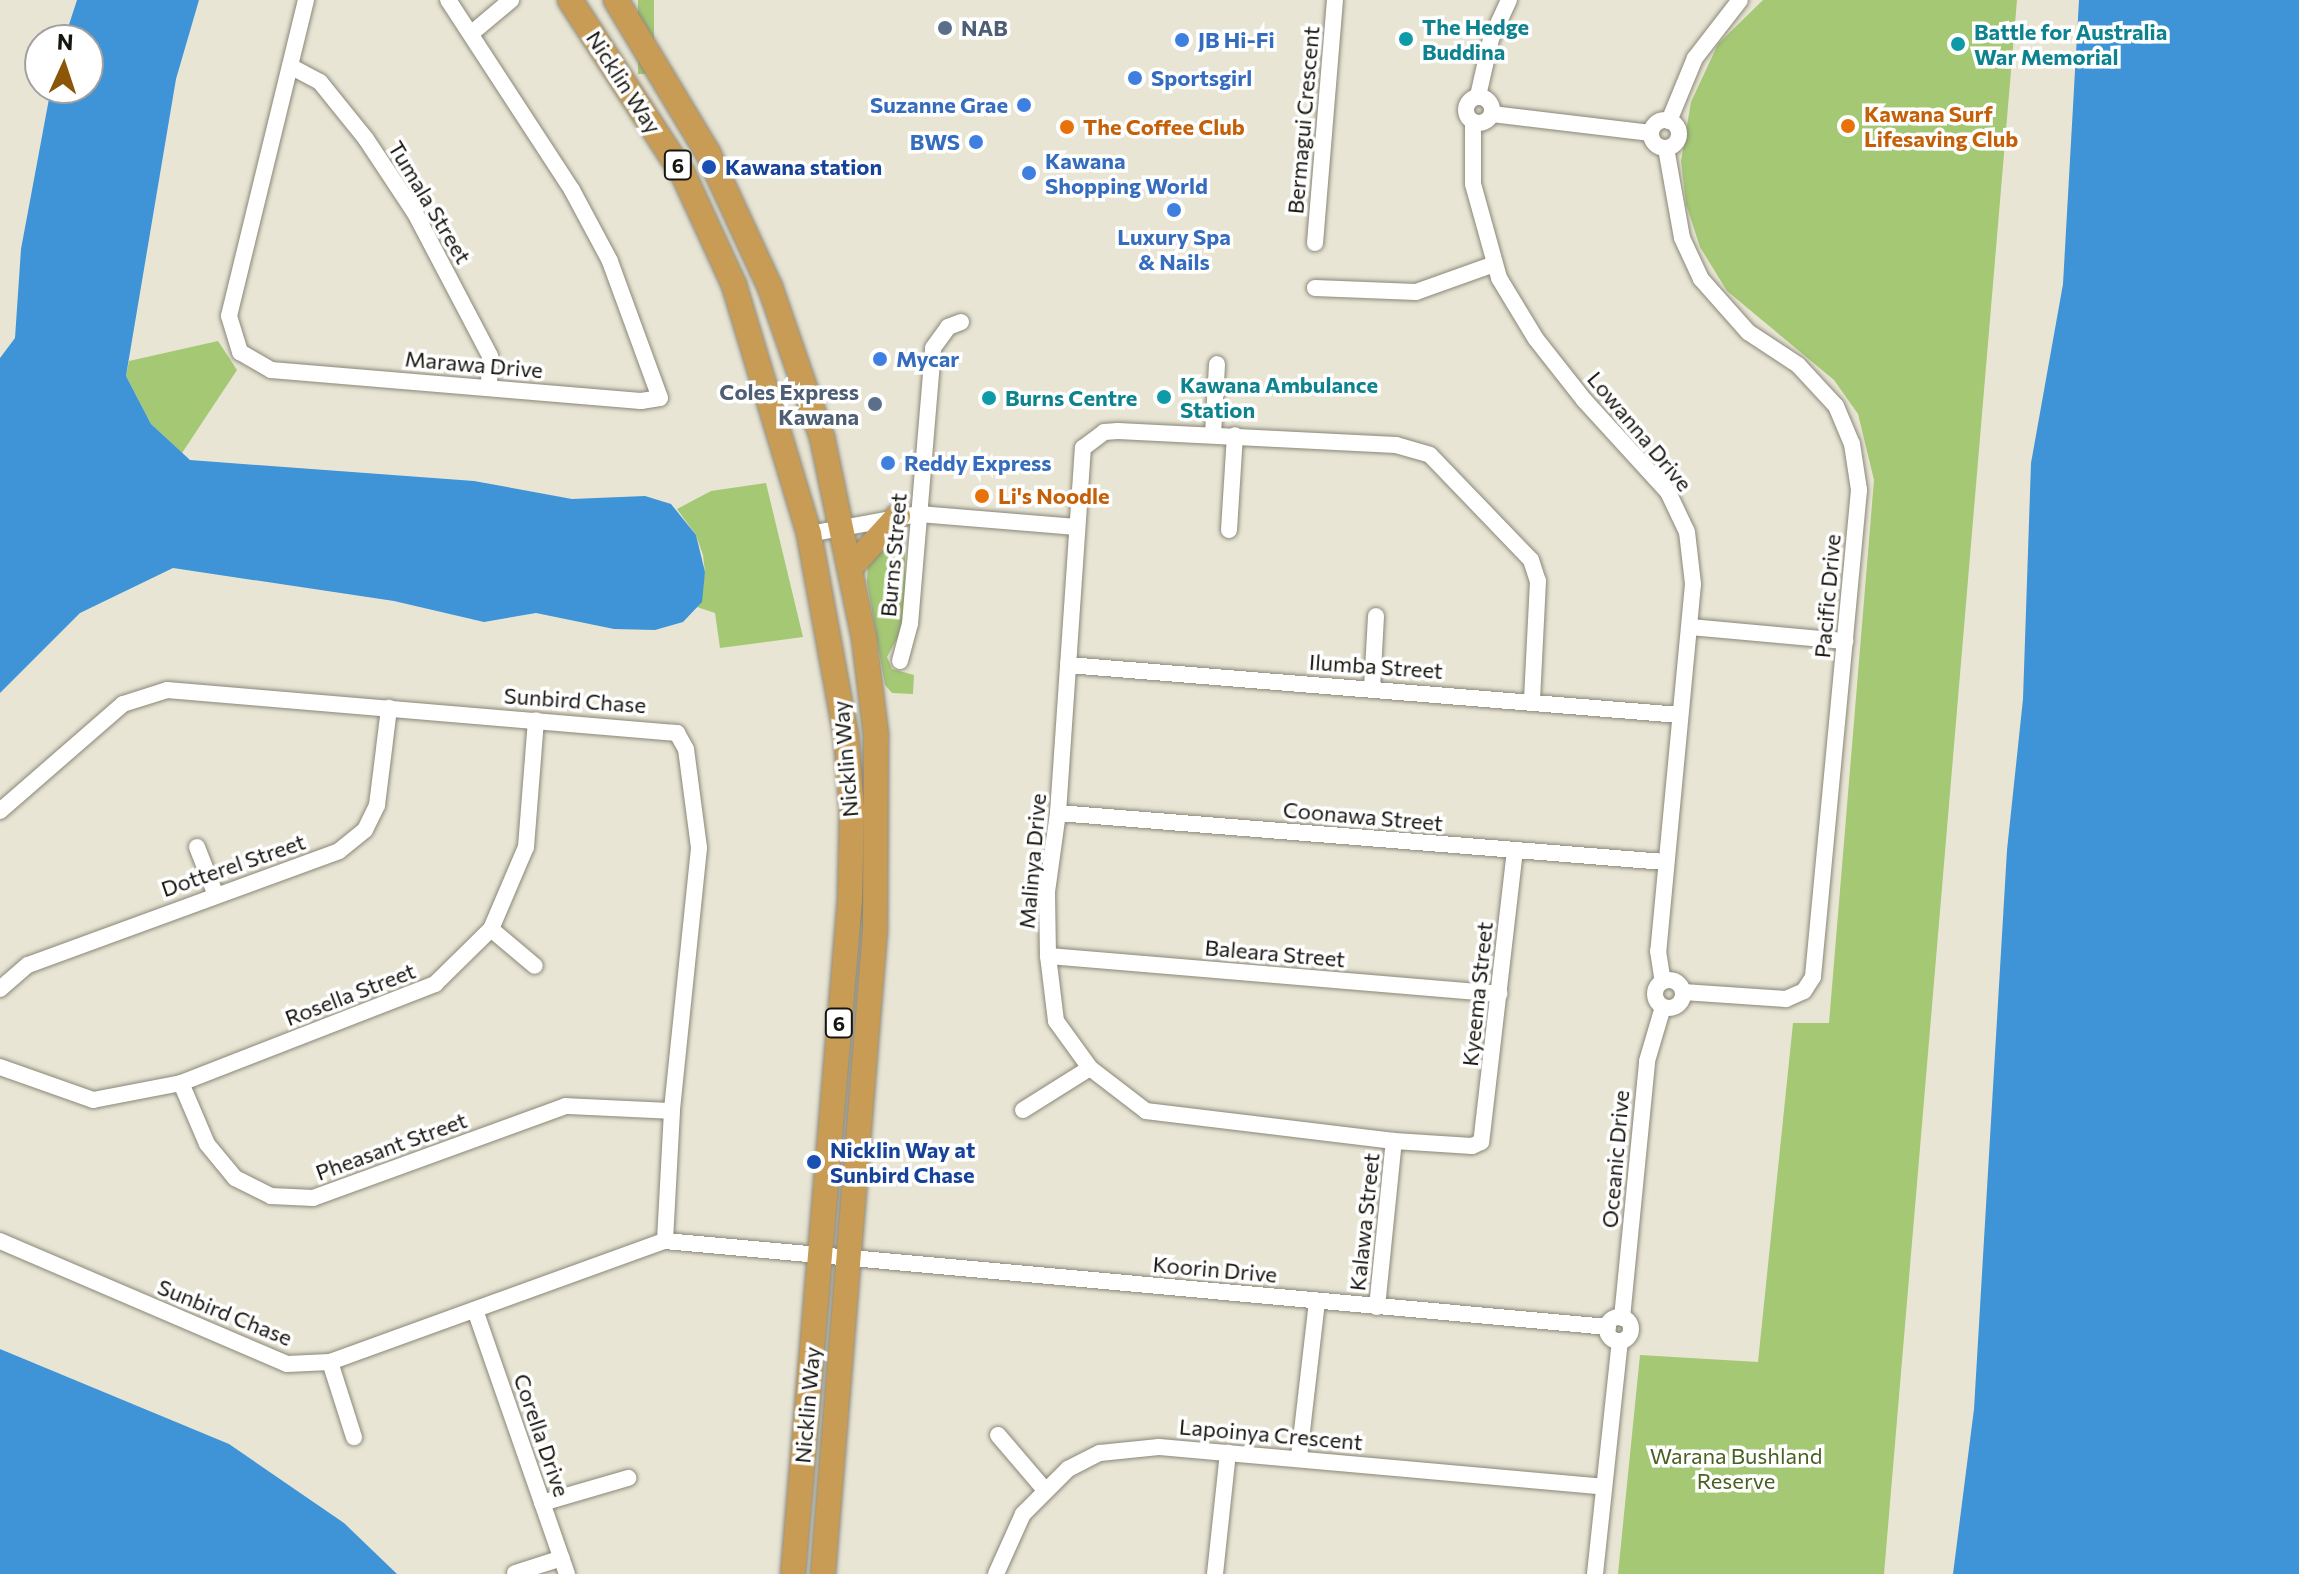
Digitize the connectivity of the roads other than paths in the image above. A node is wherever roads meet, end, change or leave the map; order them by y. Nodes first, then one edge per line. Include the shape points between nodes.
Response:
1 (306, 0) edge
2 (448, 0) edge
3 (511, 0) edge
4 (570, 0) edge
5 (616, 0) edge
6 (1335, 0) edge
7 (1509, 0) edge
8 (1740, 0) edge
9 (473, 32) junction
10 (290, 66) junction
11 (1478, 96) junction
12 (1492, 114) junction
13 (1669, 121) junction
14 (1473, 122) junction
15 (1651, 133) junction
16 (1666, 148) junction
17 (1315, 243) dead end
18 (1492, 265) junction
19 (1315, 288) dead end
20 (961, 322) dead end
21 (1217, 364) dead end
22 (489, 388) junction
23 (1213, 434) junction
24 (1235, 435) junction
25 (909, 515) junction
26 (844, 527) junction
27 (1076, 527) junction
28 (1229, 530) dead end
29 (809, 534) junction
30 (852, 566) junction
31 (1376, 616) dead end
32 (1690, 627) junction
33 (1845, 641) junction
34 (900, 661) dead end
35 (1068, 665) junction
36 (1372, 688) junction
37 (1532, 699) junction
38 (389, 708) junction
39 (1680, 715) junction
40 (536, 720) junction
41 (0, 811) edge
42 (1058, 813) junction
43 (197, 847) dead end
44 (1515, 850) junction
45 (1665, 862) junction
46 (215, 893) junction
47 (491, 929) junction
48 (1048, 956) junction
49 (535, 966) dead end
50 (1663, 981) junction
51 (0, 989) edge
52 (1683, 992) junction
53 (1499, 994) junction
54 (1663, 1007) junction
55 (0, 1067) edge
56 (1090, 1068) junction
57 (181, 1083) junction
58 (1023, 1110) dead end
59 (672, 1111) junction
60 (1394, 1141) junction
61 (1481, 1142) joint
62 (0, 1241) edge
63 (665, 1241) junction
64 (819, 1254) junction
65 (849, 1257) junction
66 (101, 1264) dead end
67 (93, 1281) junction
68 (1317, 1301) junction
69 (1377, 1307) junction
70 (475, 1310) junction
71 (1615, 1322) junction
72 (330, 1362) junction
73 (998, 1435) dead end
74 (354, 1437) dead end
75 (1228, 1453) junction
76 (1299, 1457) junction
77 (628, 1478) dead end
78 (1603, 1487) junction
79 (1045, 1490) junction
80 (542, 1503) junction
81 (564, 1566) edge
82 (515, 1573) edge
83 (793, 1574) edge
84 (823, 1574) edge
85 (996, 1574) edge
86 (1215, 1574) edge
87 (1595, 1574) edge

1 - 10 street, Marawa Drive
2 - 9 street, Marawa Drive
3 - 9 street
4 - 29 highway, Nicklin Way / 6 via 673,157 707,220 745,316
5 - 26 highway, Nicklin Way / 6 via 701,140 770,287 822,437
6 - 17 street, Bermagui Crescent
7 - 11 street via 1491,39
8 - 13 street via 1695,58
9 - 22 street, Marawa Drive via 610,261 660,398 641,401
10 - 22 street, Tumala Street via 320,82 415,213 490,356
10 - 22 street, Marawa Drive via 229,316 240,352 271,370
11 - 12 street via 1489,102
11 - 14 street via 1465,107
12 - 14 street via 1484,122
12 - 15 street
13 - 15 street via 1655,124
13 - 16 street via 1679,136
14 - 18 street, Lowanna Drive via 1473,184
15 - 16 street via 1653,142
16 - 33 street, Pacific Drive via 1682,238 1701,279 1748,332 1818,383 1846,426 1859,490
18 - 19 street via 1416,292
18 - 32 street, Lowanna Drive via 1536,339 1668,492 1687,532 1692,560
20 - 25 street, Burns Street via 948,327 933,348
21 - 23 street
23 - 24 street, Malinya Drive
23 - 27 street, Malinya Drive via 1118,431 1092,440 1079,463
24 - 28 street
24 - 37 street, Malinya Drive via 1396,445 1430,455 1531,560 1538,581
25 - 26 street
25 - 27 street
25 - 30 highway
25 - 34 street, Burns Street via 910,624
26 - 29 street
26 - 30 highway, Nicklin Way / 6
27 - 35 street, Malinya Drive
29 - 64 highway, Nicklin Way / 6 via 846,735 852,810 850,900
30 - 65 highway, Nicklin Way / 6 via 876,735 878,825
31 - 36 street
32 - 33 street
32 - 39 street, Lowanna Drive
33 - 52 street, Pacific Drive via 1810,984 1786,999
35 - 36 street, Ilumba Street
35 - 42 street, Malinya Drive
36 - 37 street, Ilumba Street
37 - 39 street, Ilumba Street
38 - 40 street, Sunbird Chase
38 - 41 street, Sunbird Chase via 188,690 147,694 123,704
38 - 46 street, Dotterel Street via 377,805 365,830 339,851
39 - 45 street, Lowanna Drive
40 - 47 street, Rosella Street via 526,847
40 - 59 street, Sunbird Chase via 666,729 677,733 686,749 699,848
42 - 44 street, Coonawa Street
42 - 48 street, Malinya Drive via 1047,892
43 - 46 street
44 - 45 street, Coonawa Street
44 - 53 street, Kyeema Street
45 - 50 street, Lowanna Drive via 1658,951
46 - 51 street, Dotterel Street via 28,965
47 - 49 street
47 - 57 street, Rosella Street via 435,984
48 - 53 street, Baleara Street
48 - 56 street, Malinya Drive via 1056,1021
50 - 52 street via 1676,982
50 - 54 street via 1655,996
52 - 54 street via 1679,1004
53 - 61 street, Kyeema Street
54 - 71 street, Oceanic Drive via 1647,1061
55 - 57 street, Rosella Street via 93,1100
56 - 58 street
56 - 60 street, Malinya Drive via 1146,1111
57 - 59 street, Pheasant Street via 207,1144 235,1178 271,1196 285,1197 313,1198 566,1106
59 - 63 street, Sunbird Chase
60 - 61 street, Malinya Drive via 1472,1146
60 - 69 street, Kalawa Street
62 - 67 street, Sunbird Chase
63 - 64 street, Sunbird Chase
63 - 70 street, Sunbird Chase
64 - 65 street, Koorin Drive
64 - 83 highway, Nicklin Way / 6
65 - 68 street, Koorin Drive
65 - 84 highway, Nicklin Way / 6
66 - 67 street
67 - 72 street, Sunbird Chase via 287,1364
68 - 69 street, Koorin Drive
68 - 76 street, Kalawa Street
69 - 71 street, Koorin Drive
70 - 72 street, Sunbird Chase
70 - 80 street, Corella Drive
71 - 78 street, Oceanic Drive via 1631,1329 1620,1341
72 - 74 street
73 - 79 street
75 - 76 street, Lapoinya Crescent
75 - 79 street, Lapoinya Crescent via 1159,1447 1100,1453 1068,1469
75 - 86 street
76 - 78 street, Lapoinya Crescent
77 - 80 street
78 - 87 street
79 - 85 street, Lapoinya Crescent via 1009,1538
80 - 81 street, Corella Drive
81 - 82 street

